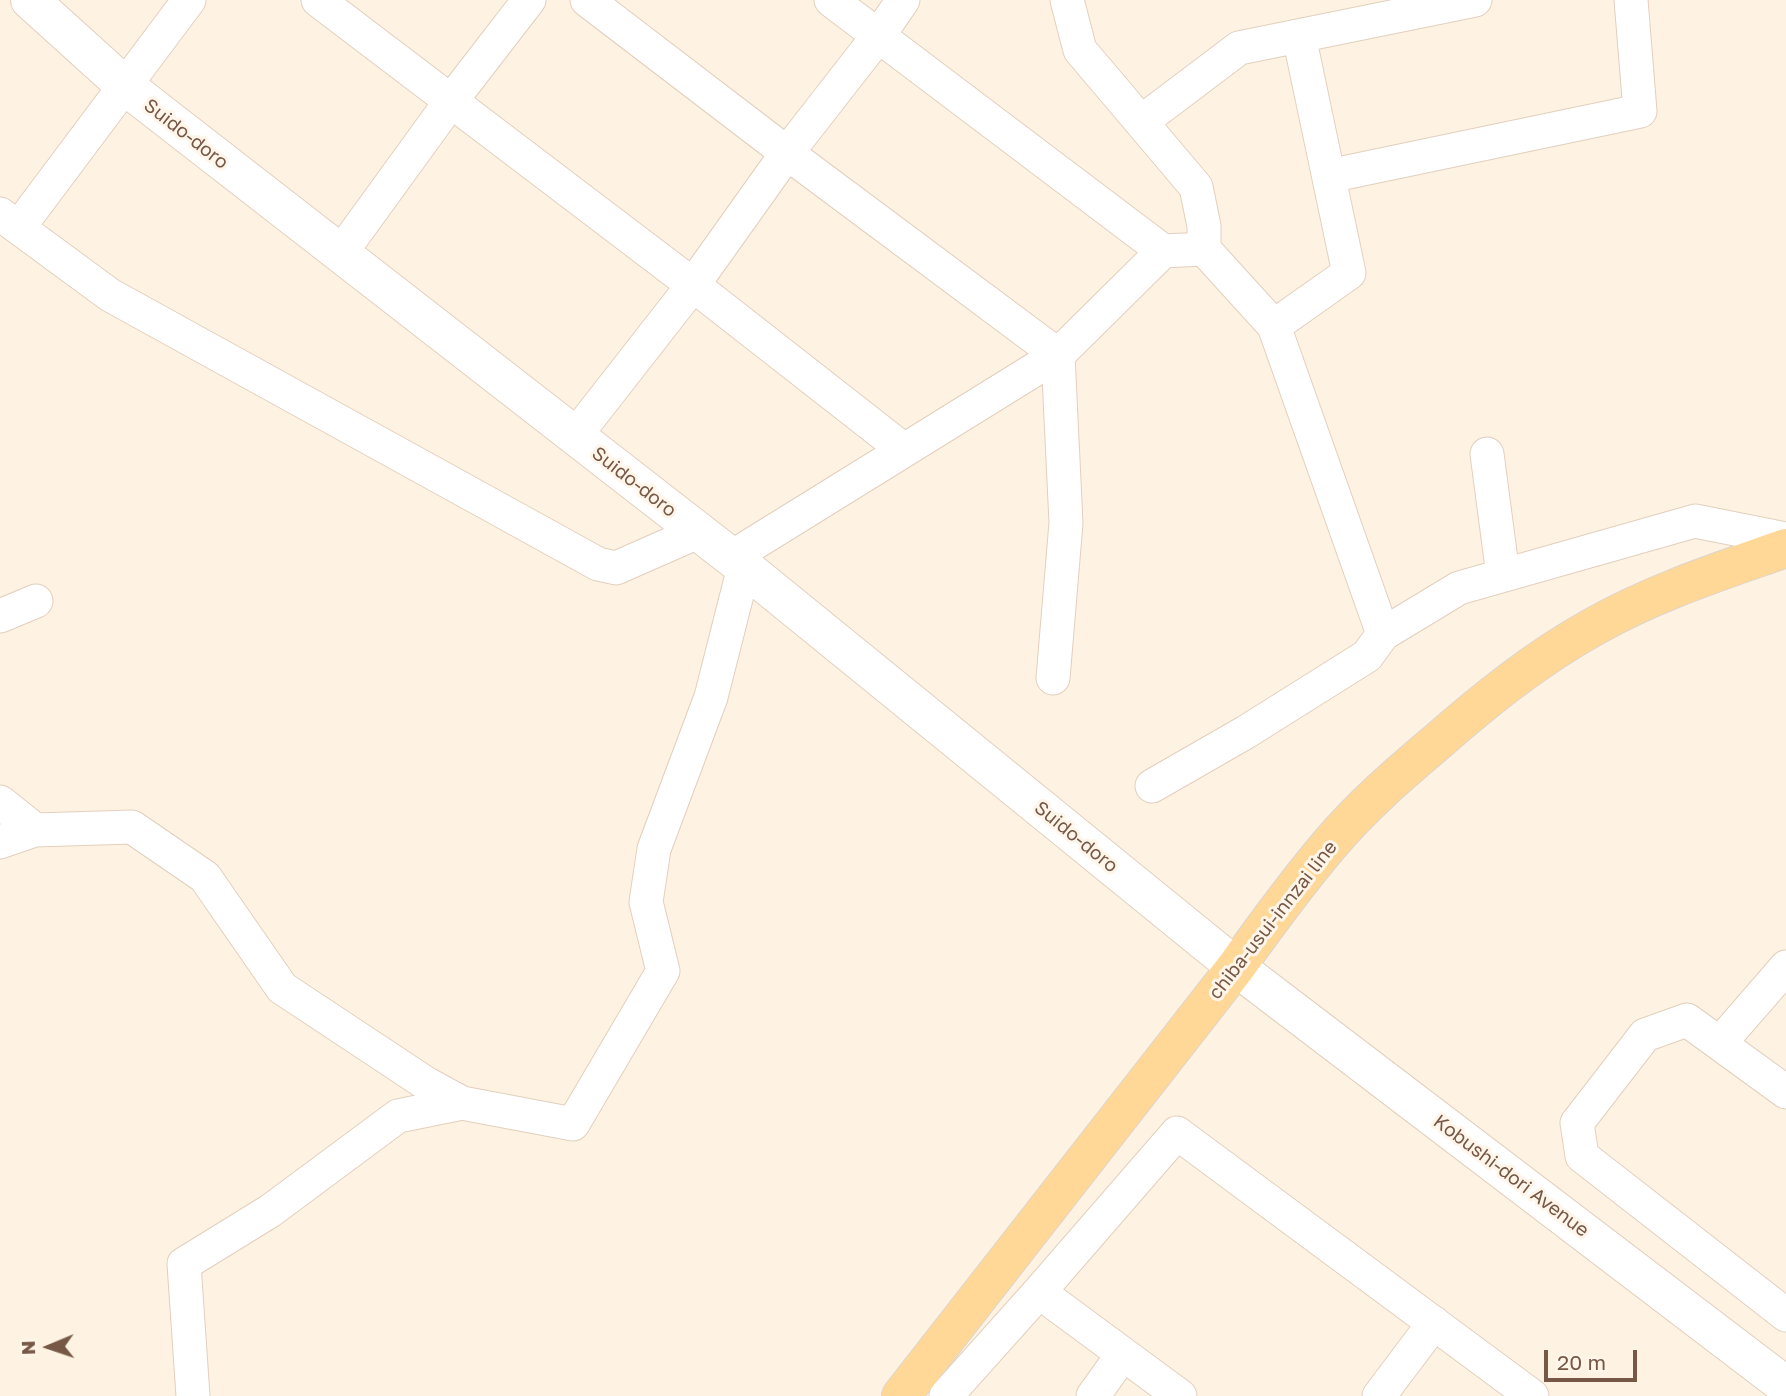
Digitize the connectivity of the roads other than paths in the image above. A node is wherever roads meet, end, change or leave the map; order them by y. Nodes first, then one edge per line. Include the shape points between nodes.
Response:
1 (30, 0) edge
2 (188, 0) edge
3 (318, 0) edge
4 (529, 0) edge
5 (587, 0) edge
6 (831, 0) edge
7 (903, 0) edge
8 (1067, 0) edge
9 (1475, 0) edge
10 (1631, 0) edge
11 (1388, 9) edge
12 (879, 36) junction
13 (1299, 36) junction
14 (124, 85) junction
15 (451, 101) junction
16 (1141, 122) junction
17 (786, 153) junction
18 (1329, 176) junction
19 (5, 218) edge
20 (1204, 248) junction
21 (1163, 251) junction
22 (340, 254) junction
23 (692, 285) junction
24 (1274, 326) junction
25 (1058, 355) junction
26 (575, 436) junction
27 (904, 450) junction
28 (1487, 453) dead end
29 (698, 532) junction
30 (1786, 538) edge
31 (1786, 548) edge
32 (738, 562) junction
33 (1503, 575) junction
34 (36, 601) dead end
35 (0, 616) edge
36 (1383, 634) junction
37 (1054, 678) dead end
38 (1152, 786) dead end
39 (0, 802) edge
40 (35, 830) junction
41 (0, 842) edge
42 (1236, 967) junction
43 (1786, 967) edge
44 (1720, 1043) junction
45 (1786, 1092) edge
46 (462, 1103) junction
47 (1040, 1292) junction
48 (1786, 1315) edge
49 (1434, 1323) junction
50 (1123, 1354) junction
51 (1786, 1386) edge
52 (193, 1396) edge
53 (901, 1396) edge
54 (946, 1396) edge
55 (1093, 1396) edge
56 (1180, 1396) edge
57 (1379, 1396) edge
58 (1532, 1396) edge

1 - 14 street, Suido-doro
2 - 14 street
3 - 15 street
4 - 15 street
5 - 17 street
6 - 12 street
7 - 12 street
8 - 16 street via 1080,50
9 - 11 street
10 - 18 street via 1640,111
11 - 13 street
12 - 17 street
12 - 21 street
13 - 16 street via 1240,48
13 - 18 street
14 - 19 street
14 - 22 street, Suido-doro
15 - 22 street
15 - 23 street
16 - 20 street via 1196,187
17 - 23 street
17 - 25 street
18 - 24 street via 1349,273
19 - 29 street via 110,295 598,564 616,568
20 - 21 street
20 - 24 street
21 - 25 street
22 - 26 street, Suido-doro
23 - 26 street
23 - 27 street
24 - 36 street
25 - 27 street
25 - 37 street via 1066,523
26 - 29 street, Suido-doro
27 - 32 street
28 - 33 street
29 - 32 street, Suido-doro
30 - 33 street via 1695,521
31 - 42 main road, chiba-usui-innzai line via 1669,590 1595,626 1486,700 1394,778 1331,842
32 - 42 street, Suido-doro
32 - 46 street via 711,697 654,849 646,902 663,971 573,1124
33 - 36 street via 1459,588
34 - 35 street
36 - 38 street via 1367,656
39 - 40 street
40 - 41 street
40 - 46 street via 132,827 205,877 282,989
42 - 51 street, Kobushi-dori Avenue
42 - 53 main road, chiba-usui-innzai line
43 - 44 street
44 - 45 street
44 - 48 street via 1687,1020 1645,1035 1577,1123 1582,1156
46 - 52 street via 398,1116 270,1211 184,1264
47 - 49 street via 1177,1133
47 - 50 street
47 - 54 street
49 - 57 street
49 - 58 street
50 - 55 street
50 - 56 street

